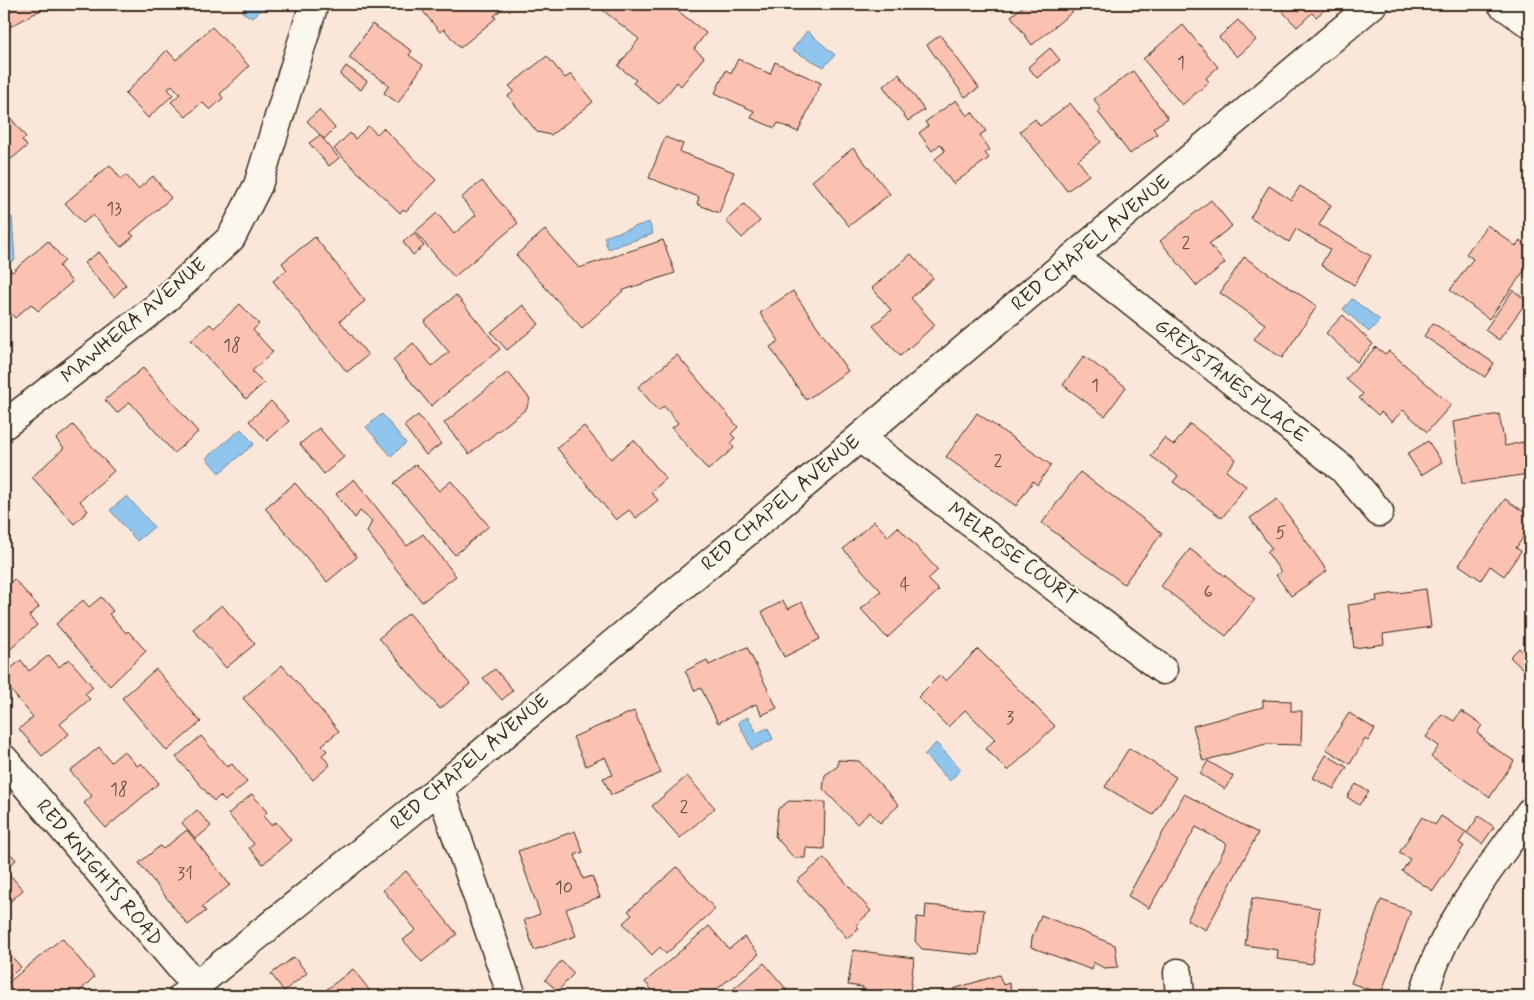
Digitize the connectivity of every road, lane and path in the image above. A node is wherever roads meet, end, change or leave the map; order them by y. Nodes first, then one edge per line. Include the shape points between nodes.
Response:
1 (314, 4) edge
2 (1373, 4) edge
3 (1502, 4) edge
4 (1530, 24) edge
5 (1075, 257) junction
6 (4, 426) edge
7 (860, 438) junction
8 (1379, 512) dead end
9 (1163, 670) dead end
10 (4, 759) edge
11 (440, 788) junction
12 (1530, 812) edge
13 (189, 991) edge
14 (512, 996) edge
15 (1424, 996) edge

1 - 6 street, MAWHERA AVENUE via 258,185 231,238 157,307
2 - 5 street, RED CHAPEL AVENUE
3 - 4 street
5 - 7 street, RED CHAPEL AVENUE
5 - 8 street, GREYSTANES PLACE via 1343,470
7 - 9 street, MELROSE COURT
7 - 11 street, RED CHAPEL AVENUE
10 - 13 street, RED KNIGHTS ROAD
11 - 13 street, RED CHAPEL AVENUE
11 - 14 street
12 - 15 street via 1453,925

